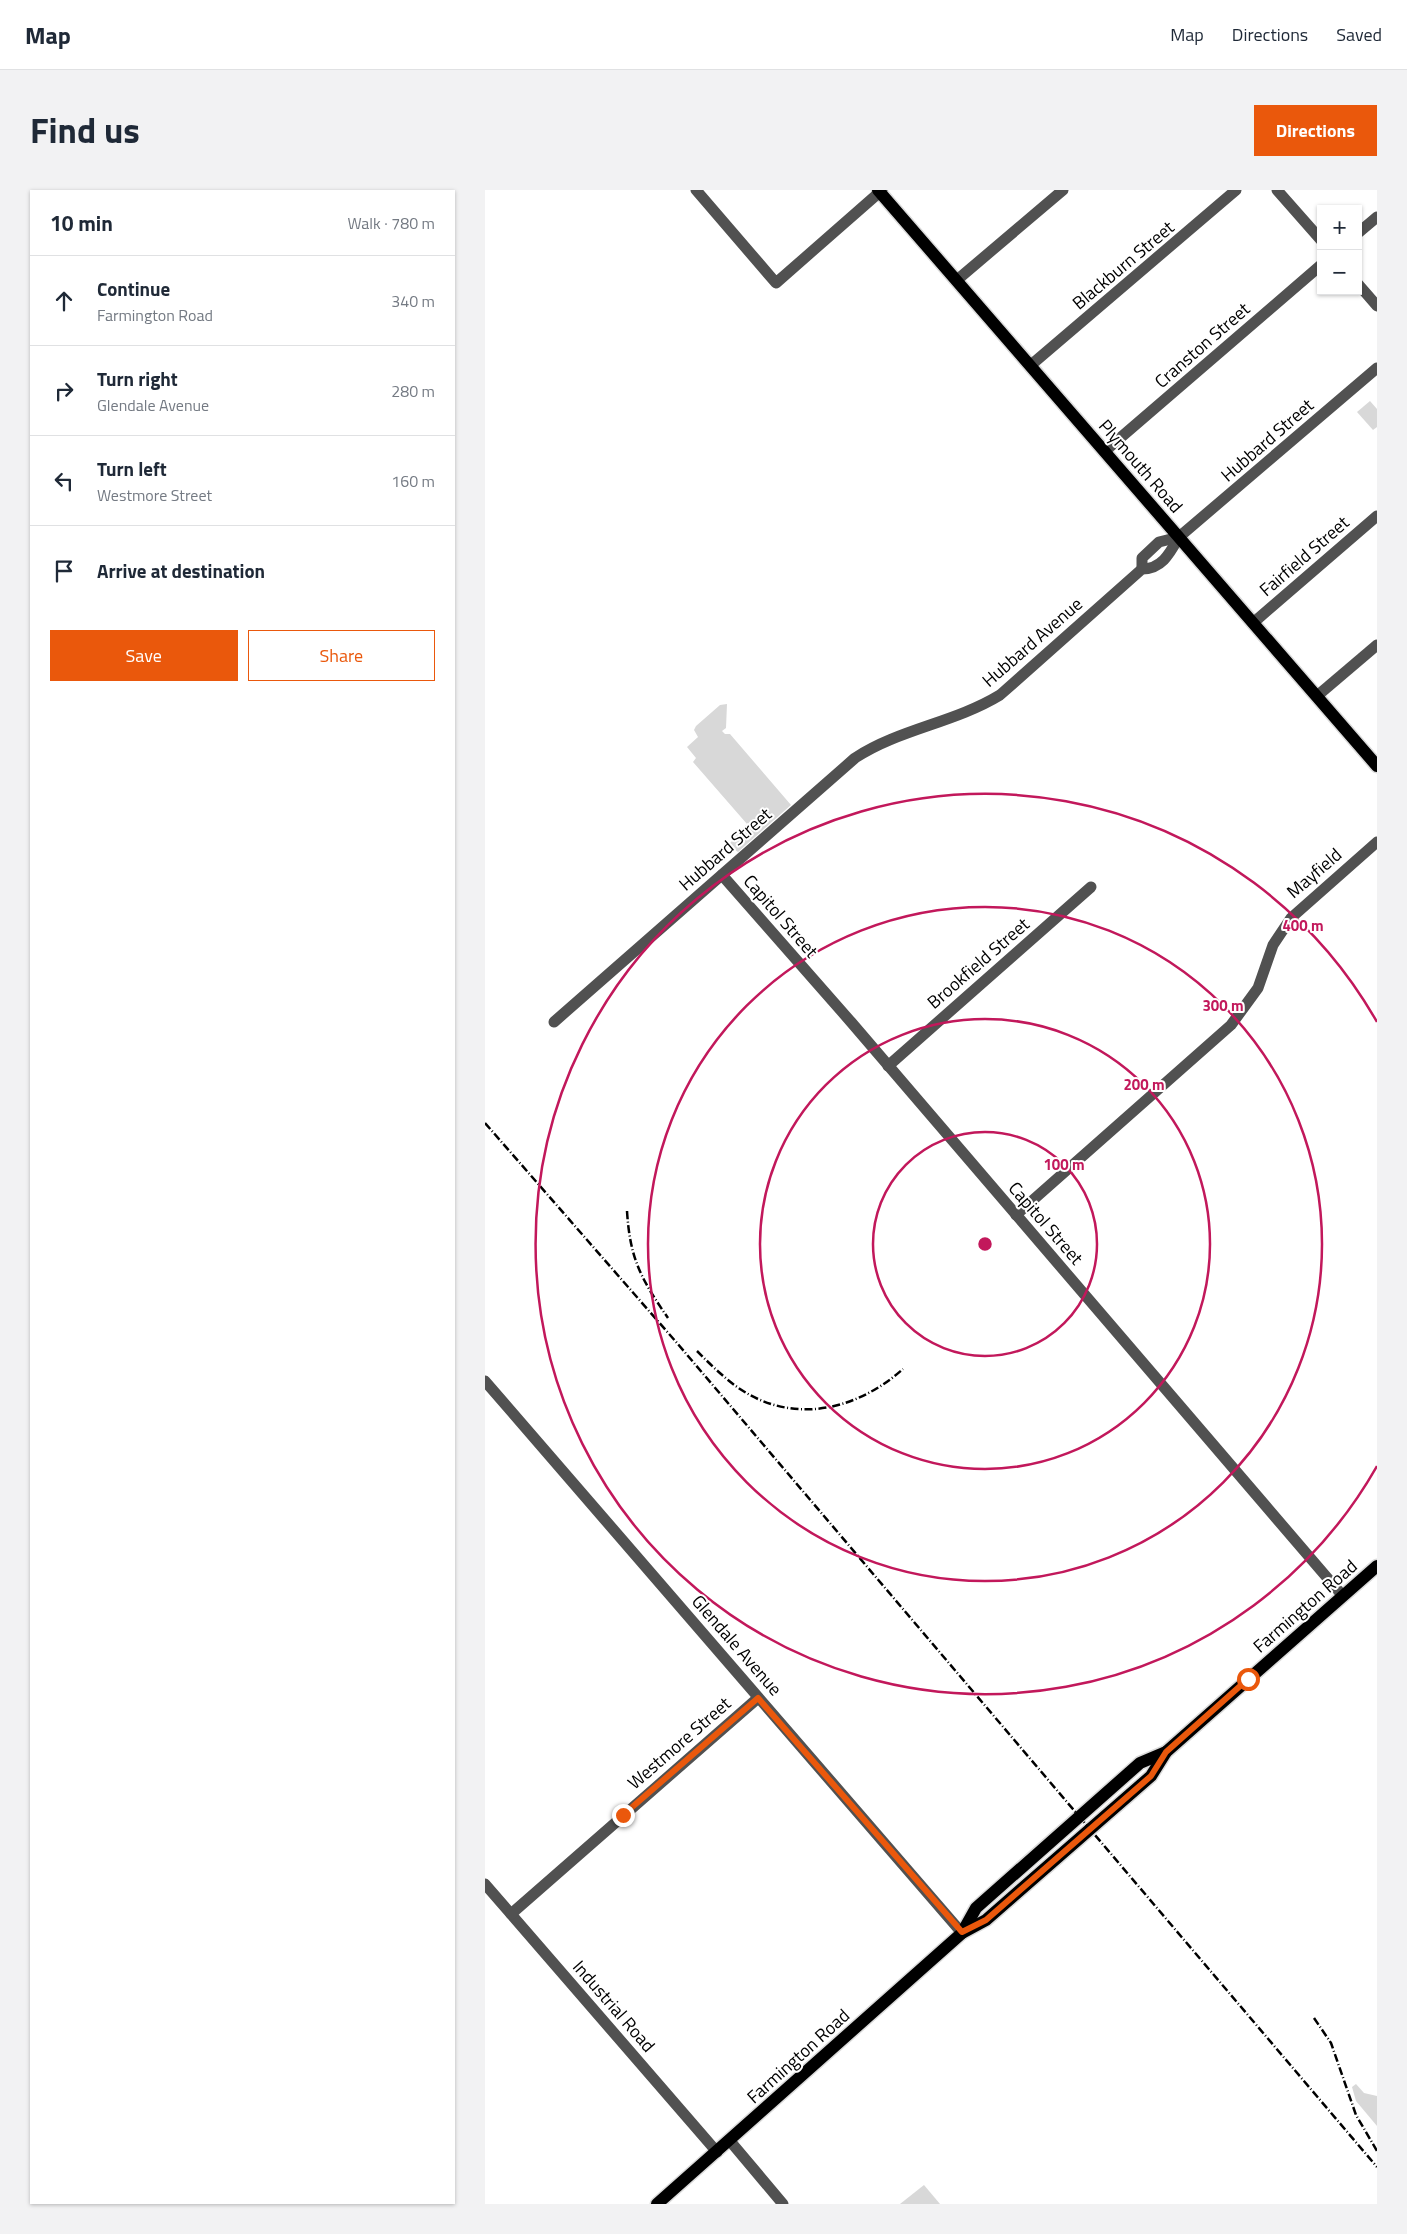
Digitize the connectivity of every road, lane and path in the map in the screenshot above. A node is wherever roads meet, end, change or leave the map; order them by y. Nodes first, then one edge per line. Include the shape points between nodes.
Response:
1 (696, 190) edge
2 (880, 190) edge
3 (1063, 190) edge
4 (1237, 190) edge
5 (1277, 190) edge
6 (1377, 217) edge
7 (1362, 230) edge
8 (1317, 235) edge
9 (1317, 268) edge
10 (957, 280) junction
11 (1362, 289) edge
12 (1377, 306) edge
13 (1031, 365) junction
14 (1377, 368) edge
15 (1105, 452) junction
16 (1377, 516) edge
17 (1179, 537) junction
18 (1142, 569) junction
19 (1253, 622) junction
20 (1377, 644) edge
21 (1317, 696) junction
22 (933, 724) joint
23 (1377, 766) edge
24 (1377, 842) edge
25 (722, 875) junction
26 (1091, 887) dead end
27 (553, 1022) dead end
28 (888, 1066) junction
29 (1016, 1215) junction
30 (485, 1381) edge
31 (1377, 1566) edge
32 (1342, 1595) junction
33 (758, 1698) junction
34 (485, 1884) edge
35 (511, 1914) junction
36 (962, 1932) junction
37 (730, 2141) junction
38 (717, 2152) junction
39 (657, 2204) edge
40 (783, 2204) edge

1 - 2 street via 776,283
2 - 10 main road, Plymouth Road
3 - 10 street
4 - 13 street, Blackburn Street
5 - 8 street
6 - 7 street
9 - 15 street, Cranston Street
10 - 13 main road, Plymouth Road
11 - 12 street
13 - 15 main road, Plymouth Road
14 - 17 street, Hubbard Street
15 - 17 main road, Plymouth Road
16 - 19 street, Fairfield Street
17 - 18 street, Hubbard Avenue via 1169,556 1153,569
17 - 18 street, Hubbard Avenue via 1159,542 1142,558
17 - 19 main road, Plymouth Road
18 - 22 street, Hubbard Avenue via 1000,695
19 - 21 main road, Plymouth Road
20 - 21 street
21 - 23 main road, Plymouth Road
22 - 25 street, Hubbard Street via 883,742 855,758
24 - 29 street, Mayfield via 1291,918 1273,945 1258,988 1231,1025
25 - 27 street, Hubbard Street
25 - 28 street, Capitol Street
26 - 28 street, Brookfield Street
28 - 29 street, Capitol Street
29 - 32 street, Capitol Street
30 - 33 street, Glendale Avenue
31 - 32 main road, Farmington Road
32 - 36 main road, Farmington Road via 1166,1752 1140,1763 976,1908
33 - 35 street, Westmore Street
33 - 36 street, Glendale Avenue
34 - 35 street, Industrial Road
35 - 38 street, Industrial Road
36 - 37 main road, Farmington Road
37 - 38 main road, Farmington Road
37 - 40 street
38 - 39 main road, Farmington Road

